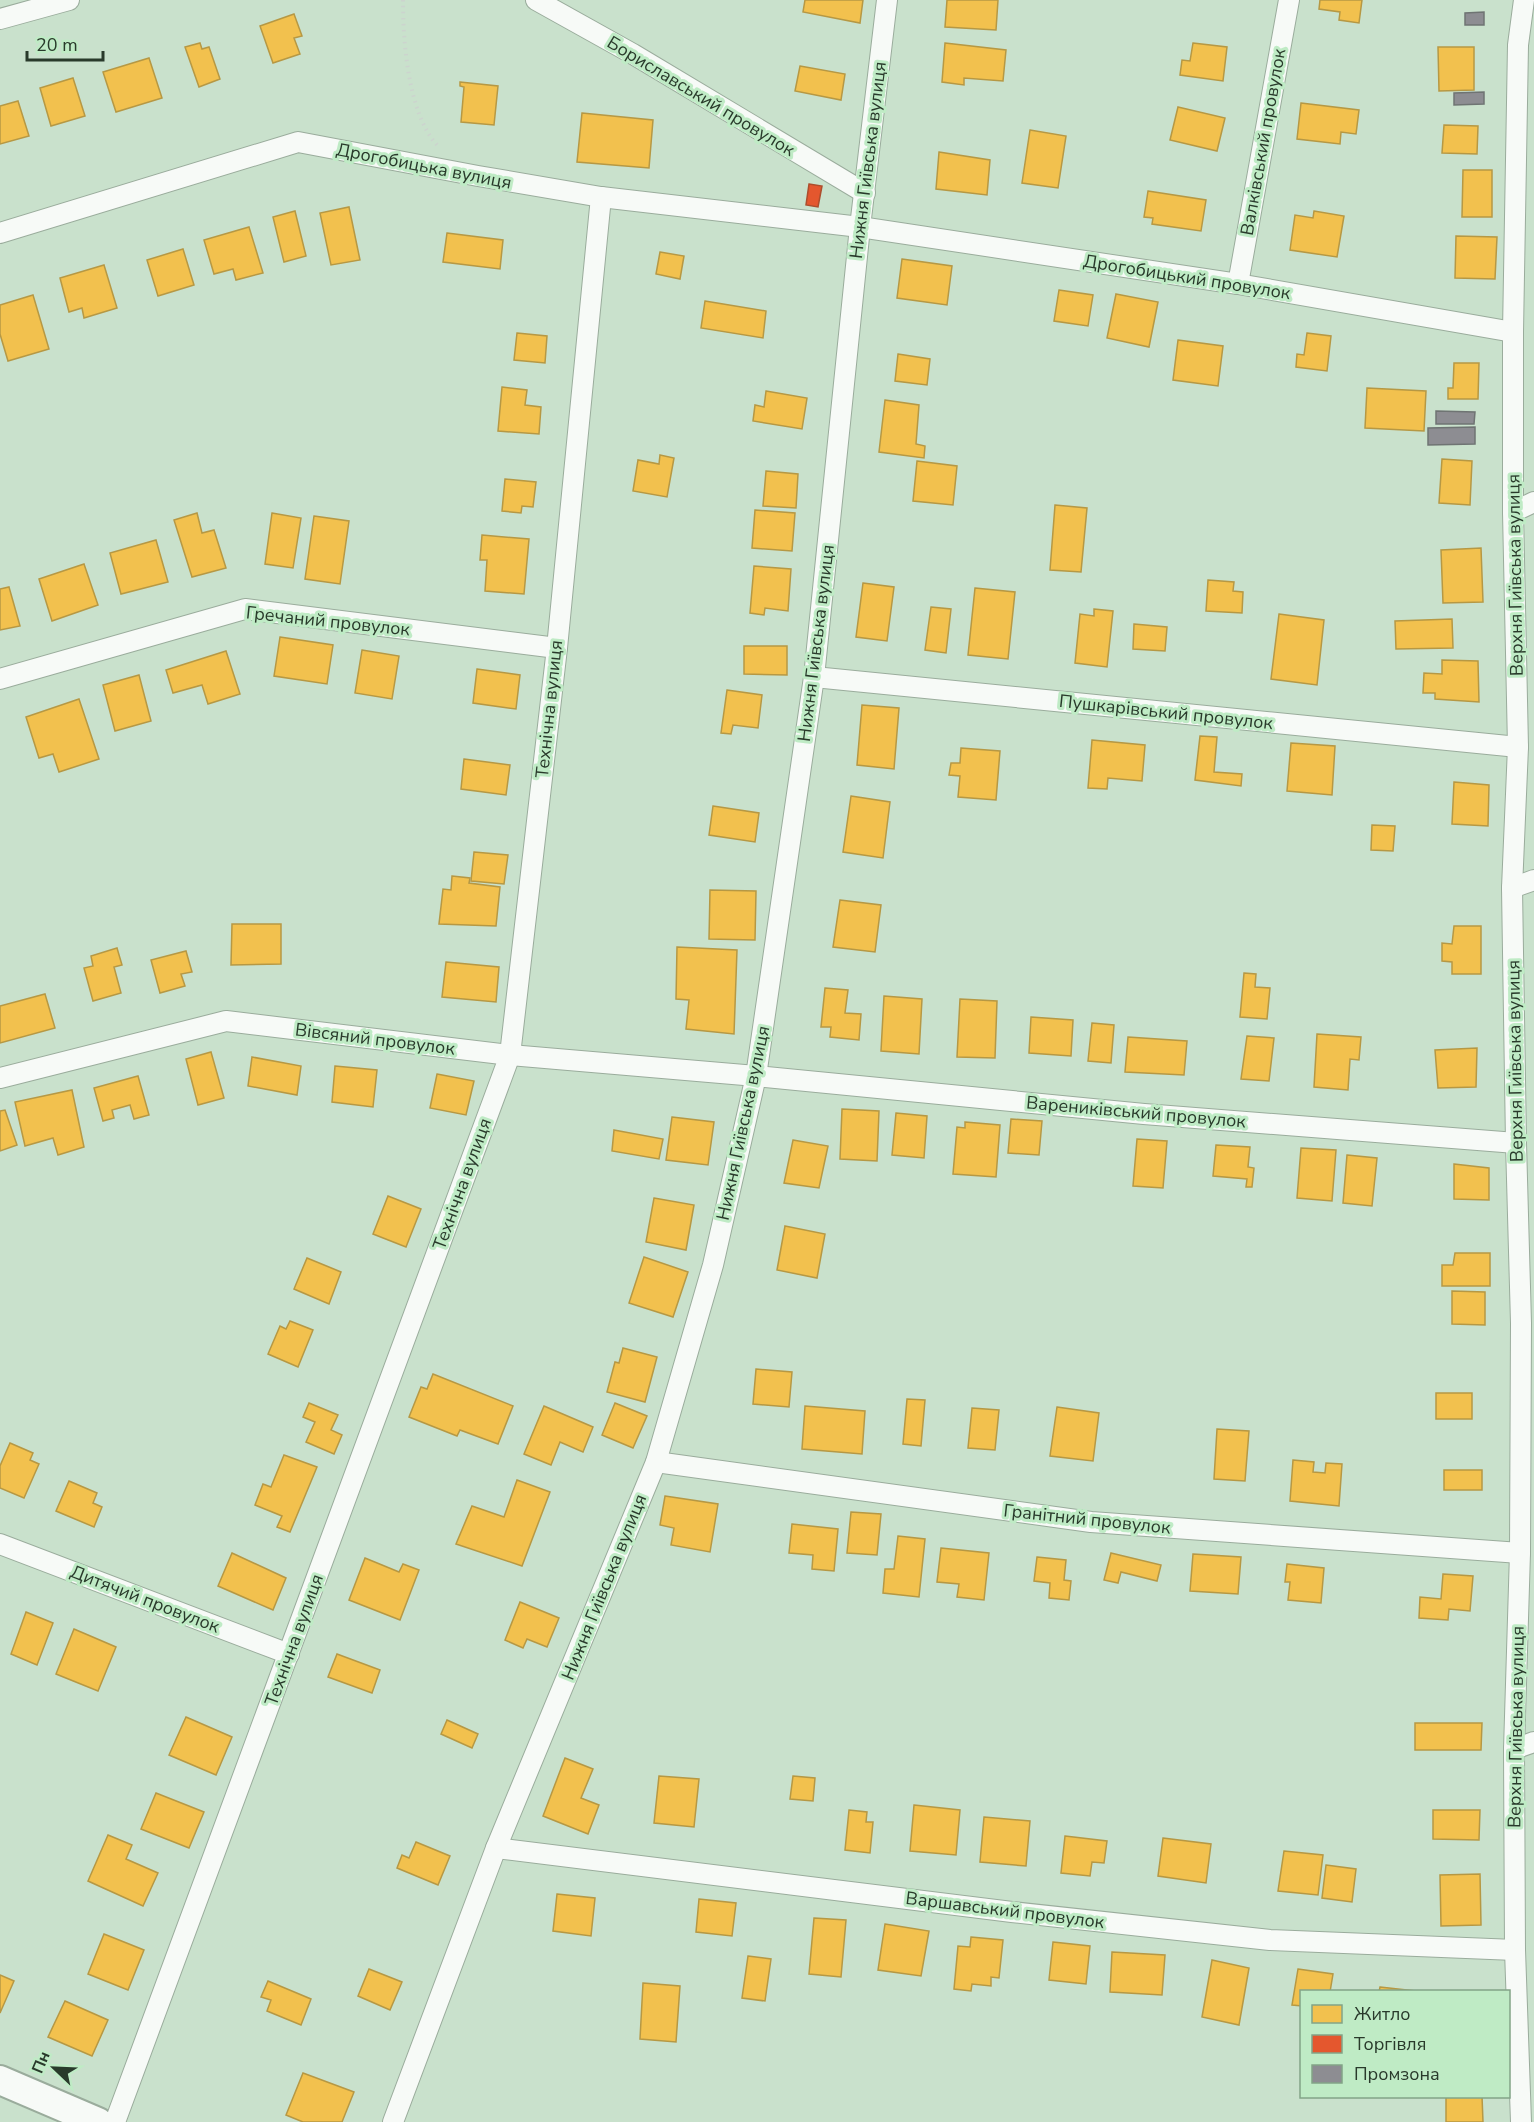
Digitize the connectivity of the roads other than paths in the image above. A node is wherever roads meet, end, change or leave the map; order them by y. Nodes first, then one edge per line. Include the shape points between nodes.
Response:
1 (69, 0) edge
2 (536, 0) edge
3 (886, 0) edge
4 (1289, 0) edge
5 (1524, 0) edge
6 (0, 19) edge
7 (1526, 42) edge
8 (865, 193) junction
9 (601, 198) junction
10 (860, 227) junction
11 (0, 233) edge
12 (1238, 284) junction
13 (1513, 332) junction
14 (1534, 502) edge
15 (1513, 512) junction
16 (557, 648) junction
17 (814, 677) junction
18 (0, 679) edge
19 (1518, 747) junction
20 (1534, 880) edge
21 (1512, 888) junction
22 (510, 1055) junction
23 (756, 1076) junction
24 (0, 1078) edge
25 (1516, 1143) junction
26 (1527, 1321) edge
27 (656, 1462) junction
28 (0, 1544) edge
29 (1520, 1553) junction
30 (290, 1654) junction
31 (1534, 1742) edge
32 (1514, 1749) junction
33 (496, 1848) junction
34 (1515, 1950) junction
35 (0, 2080) edge
36 (98, 2122) edge
37 (115, 2122) edge
38 (393, 2122) edge
39 (1521, 2122) edge

1 - 6 street
2 - 8 street, Бориславський провулок
3 - 8 street, Нижня Гиївська вулиця
4 - 12 street, Валківський провулок
5 - 7 street, Верхня Гиївська вулиця
7 - 13 street, Верхня Гиївська вулиця
8 - 10 street, Нижня Гиївська вулиця
9 - 10 street, Дрогобицька вулиця
9 - 11 street, Дрогобицька вулиця via 298,142
9 - 16 street, Технічна вулиця
10 - 12 street, Дрогобицький провулок
10 - 17 street, Нижня Гиївська вулиця
12 - 13 street, Дрогобицький провулок
13 - 15 street, Верхня Гиївська вулиця
14 - 15 street
15 - 19 street, Верхня Гиївська вулиця
16 - 18 street, Гречаний провулок via 245,609
16 - 22 street, Технічна вулиця
17 - 19 street, Пушкарівський провулок
17 - 23 street, Нижня Гиївська вулиця
19 - 21 street, Верхня Гиївська вулиця
20 - 21 street
21 - 25 street, Верхня Гиївська вулиця
22 - 23 street, Вівсяний провулок
22 - 24 street, Вівсяний провулок via 226,1021
22 - 30 street, Технічна вулиця
23 - 25 street, Варениківський провулок via 1144,1114
23 - 27 street, Нижня Гиївська вулиця via 713,1265
25 - 26 street, Верхня Гиївська вулиця
26 - 29 street, Верхня Гиївська вулиця
27 - 29 street, Гранітний провулок via 1091,1522
27 - 33 street, Нижня Гиївська вулиця
28 - 30 street, Дитячий провулок
29 - 32 street, Верхня Гиївська вулиця
30 - 37 street, Технічна вулиця
31 - 32 street
32 - 34 street, Верхня Гиївська вулиця
33 - 34 street, Варшавський провулок via 1000,1911 1270,1940
33 - 38 street, Нижня Гиївська вулиця
34 - 39 street, Верхня Гиївська вулиця
35 - 36 main road

